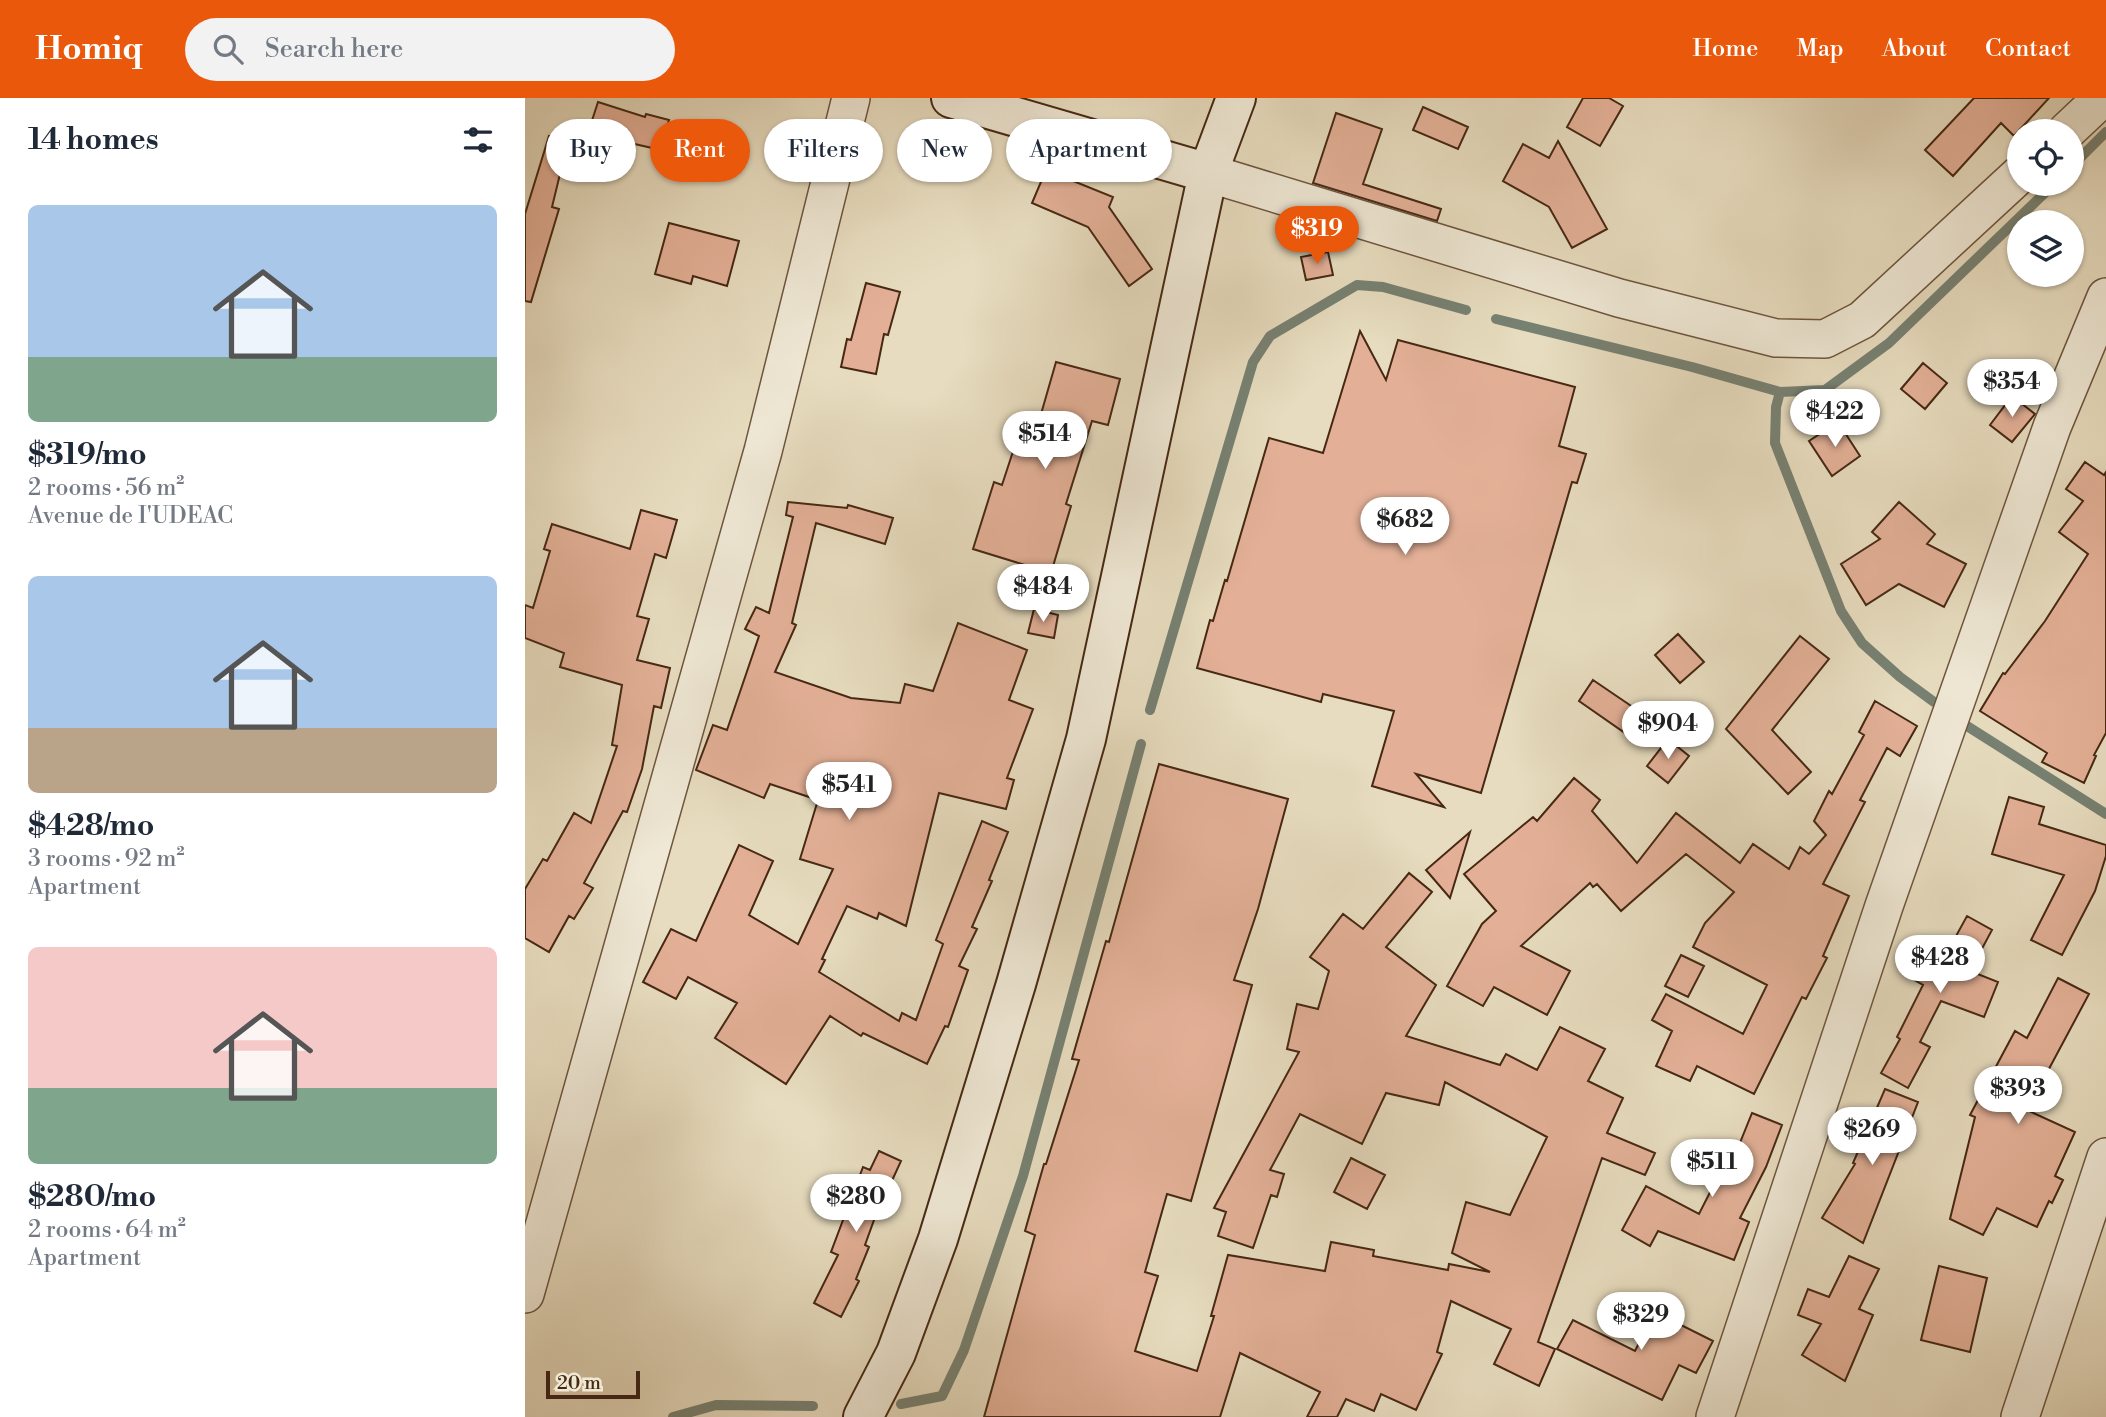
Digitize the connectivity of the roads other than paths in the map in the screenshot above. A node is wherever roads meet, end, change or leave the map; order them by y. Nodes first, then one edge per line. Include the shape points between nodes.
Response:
1 (851, 98) edge
2 (951, 98) edge
3 (1235, 98) edge
4 (2103, 101) edge
5 (2081, 119) edge
6 (1209, 173) junction
7 (2007, 186) edge
8 (2106, 297) edge
9 (2106, 1157) edge
10 (525, 1294) edge
11 (863, 1417) edge
12 (1715, 1417) edge
13 (2020, 1417) edge

1 - 10 street via 763,451
2 - 6 main road
3 - 6 main road
4 - 5 street
6 - 7 street via 1619,298 1776,338 1825,340 1861,320
6 - 11 main road via 1086,738 938,1239 896,1353
8 - 12 street via 2052,427 1884,906
9 - 13 street

